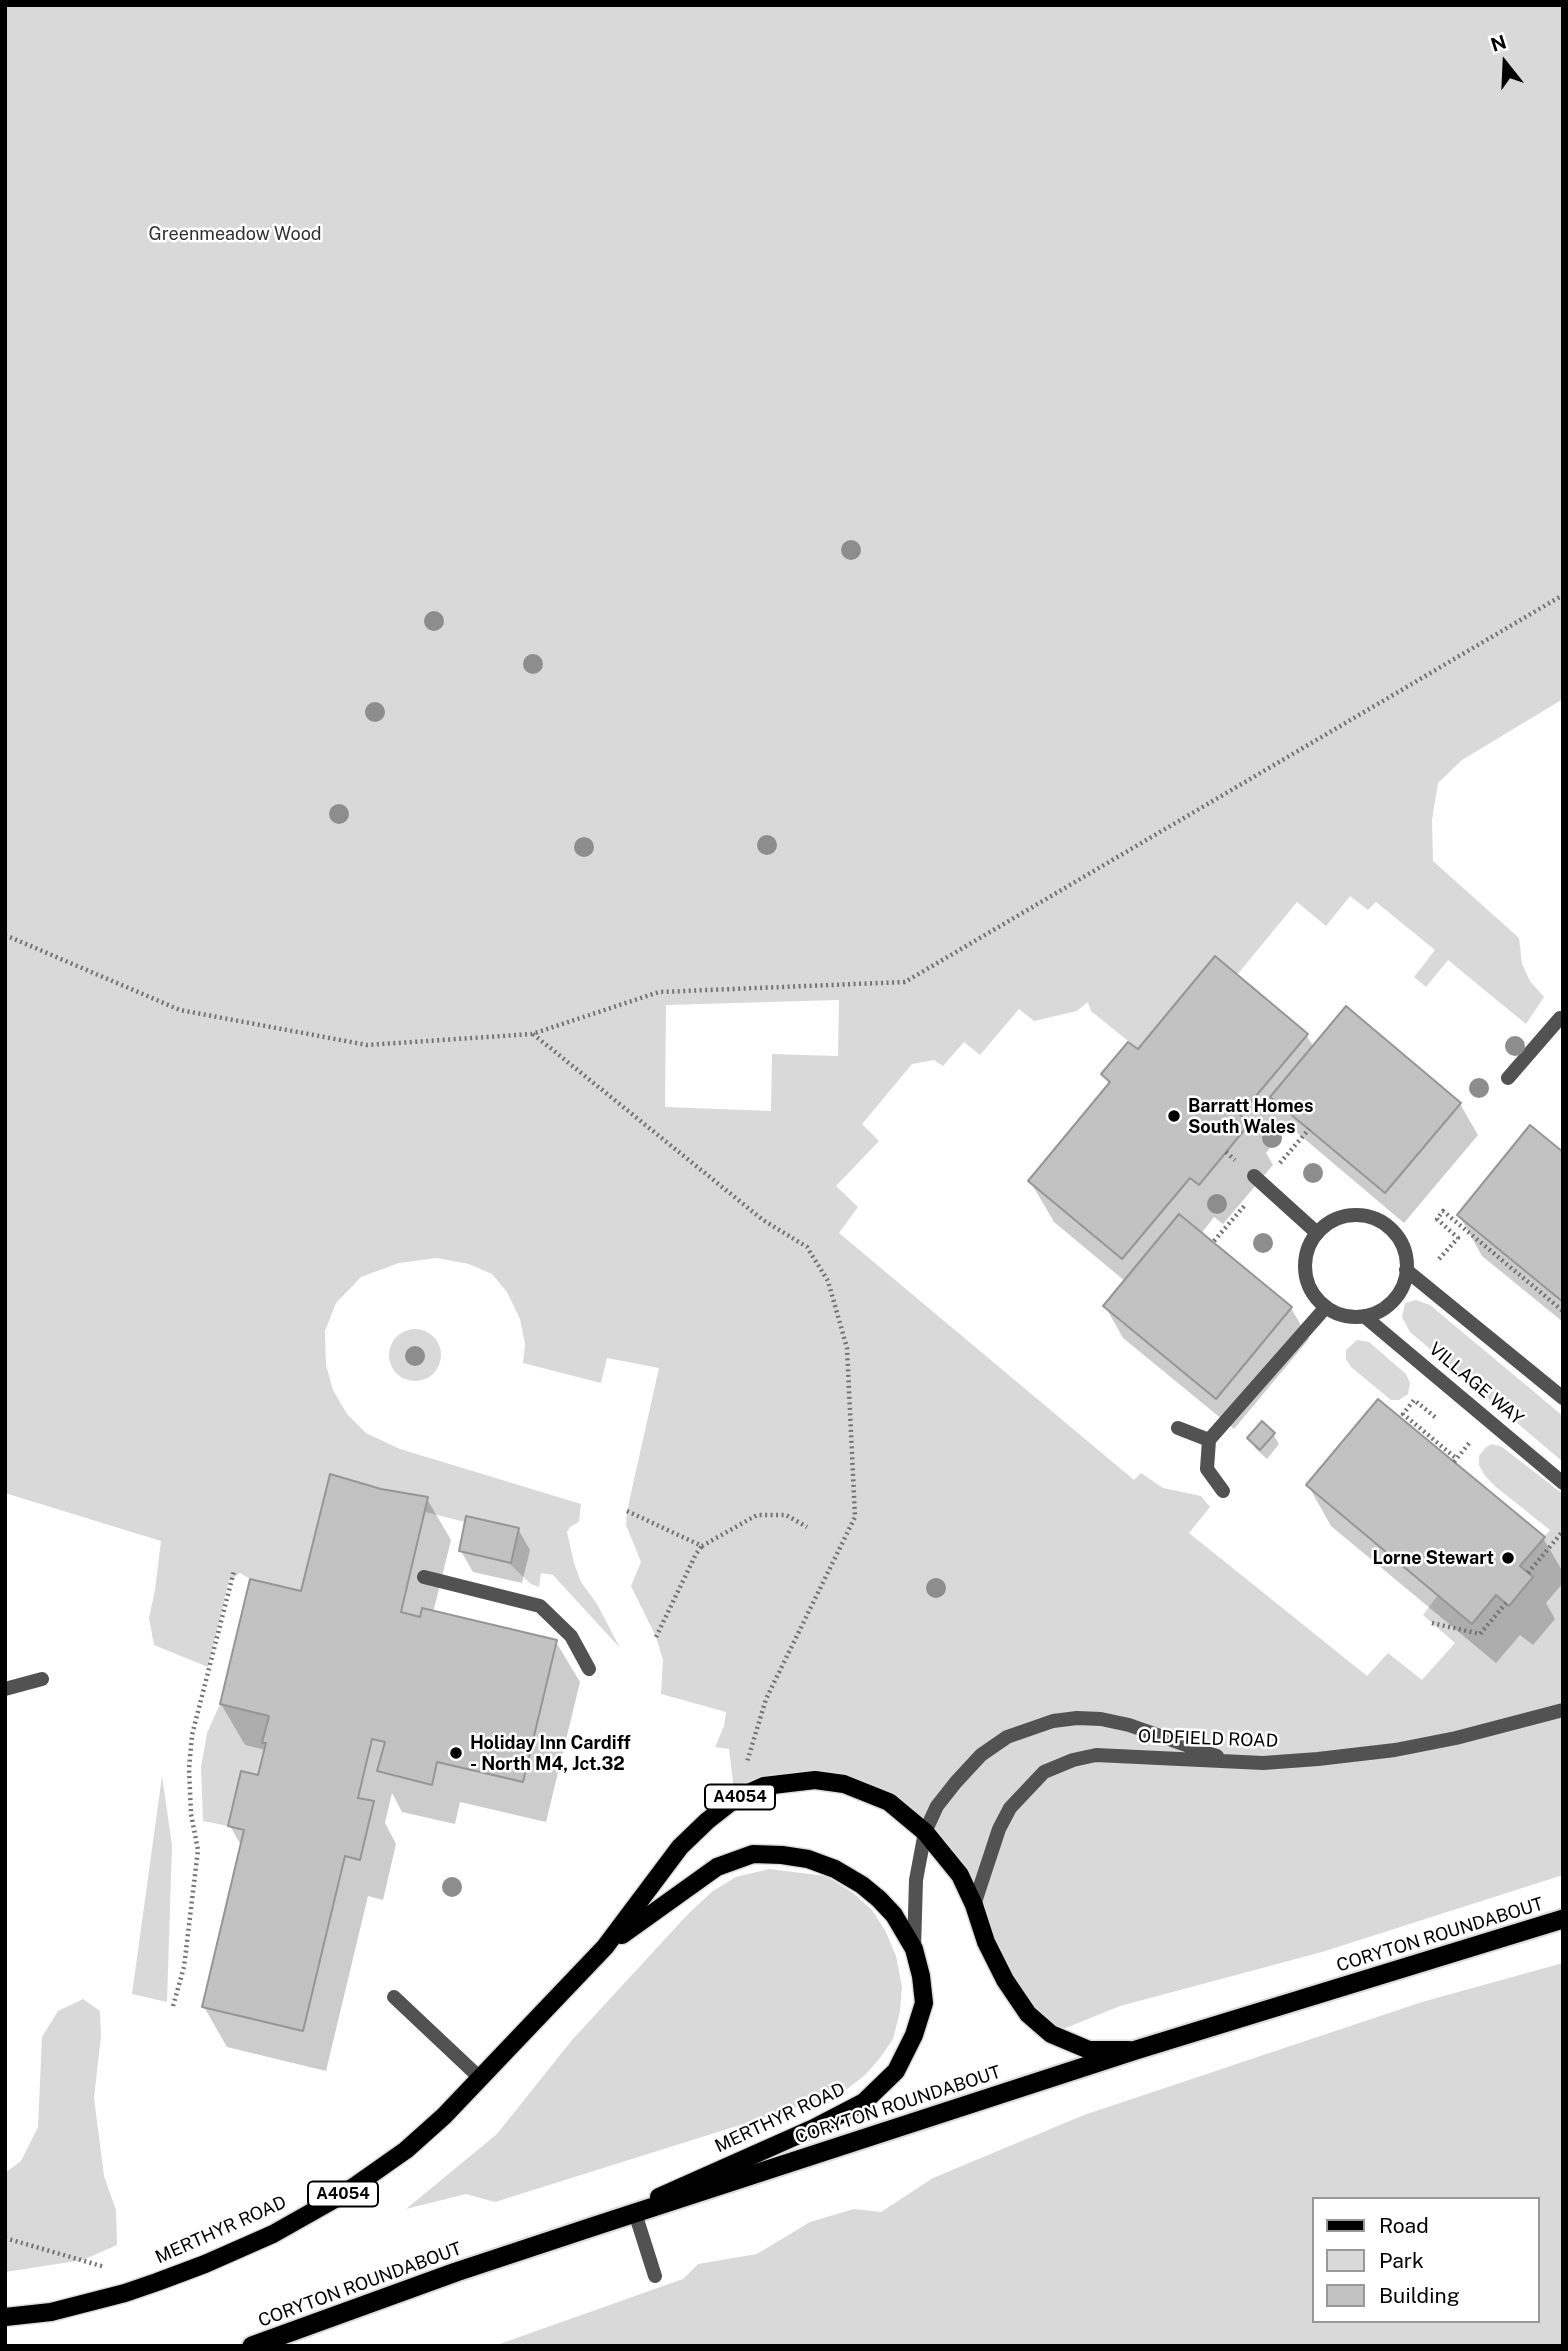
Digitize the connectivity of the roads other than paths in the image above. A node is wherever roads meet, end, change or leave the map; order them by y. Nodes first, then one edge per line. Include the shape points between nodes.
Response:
1 (1560, 1017) dead end
2 (1508, 1078) dead end
3 (1259, 1180) road end
4 (1317, 1233) junction
5 (1406, 1270) junction
6 (1326, 1307) junction
7 (1364, 1316) junction
8 (1563, 1398) edge
9 (1178, 1428) dead end
10 (1209, 1440) junction
11 (1563, 1483) edge
12 (1223, 1491) dead end
13 (424, 1577) dead end
14 (589, 1669) dead end
15 (42, 1679) dead end
16 (5, 1689) edge
17 (1563, 1710) edge
18 (1232, 1761) junction
19 (925, 1832) junction
20 (974, 1905) junction
21 (1563, 1919) edge
22 (606, 1947) junction
23 (914, 1949) junction
24 (394, 1997) dead end
25 (1136, 2050) junction
26 (480, 2078) junction
27 (635, 2213) junction
28 (598, 2225) junction
29 (655, 2276) dead end
30 (5, 2318) edge
31 (252, 2346) edge

1 - 2 street
3 - 4 street
4 - 5 street via 1345,1216 1380,1220 1403,1246
4 - 6 street via 1305,1265 1308,1281
5 - 7 street via 1397,1296 1386,1307
5 - 8 street
6 - 7 street via 1340,1314
6 - 10 street
7 - 11 street, VILLAGE WAY
9 - 10 street
10 - 12 street via 1208,1469
13 - 14 street via 540,1606 571,1636
15 - 16 street
17 - 18 street, OLDFIELD ROAD via 1395,1750 1263,1763
18 - 19 street via 1129,1725 1101,1719 1053,1721 1007,1737 981,1755 937,1806
18 - 20 street, OLDFIELD ROAD via 1096,1755 1044,1772 1010,1808
19 - 20 main road, MERTHYR ROAD / A4054 via 960,1875
19 - 22 main road, MERTHYR ROAD / A4054 via 889,1802 844,1784 815,1780 764,1786 735,1799 680,1847
19 - 23 street via 916,1880
20 - 25 main road, MERTHYR ROAD / A4054 via 1004,1980 1036,2021 1051,2034 1089,2050
21 - 25 highway, CORYTON ROUNDABOUT
22 - 23 main road, MERTHYR ROAD / A4054 via 717,1867 763,1854 808,1859 862,1885 894,1915
22 - 26 main road, MERTHYR ROAD / A4054
23 - 28 main road, MERTHYR ROAD / A4054 via 924,2003 914,2035 896,2071 864,2102
24 - 26 street
25 - 27 highway, CORYTON ROUNDABOUT
26 - 30 main road, MERTHYR ROAD / A4054 via 406,2150 342,2195 273,2234 125,2293 51,2312
27 - 28 highway, CORYTON ROUNDABOUT
27 - 29 street
28 - 31 highway, CORYTON ROUNDABOUT

